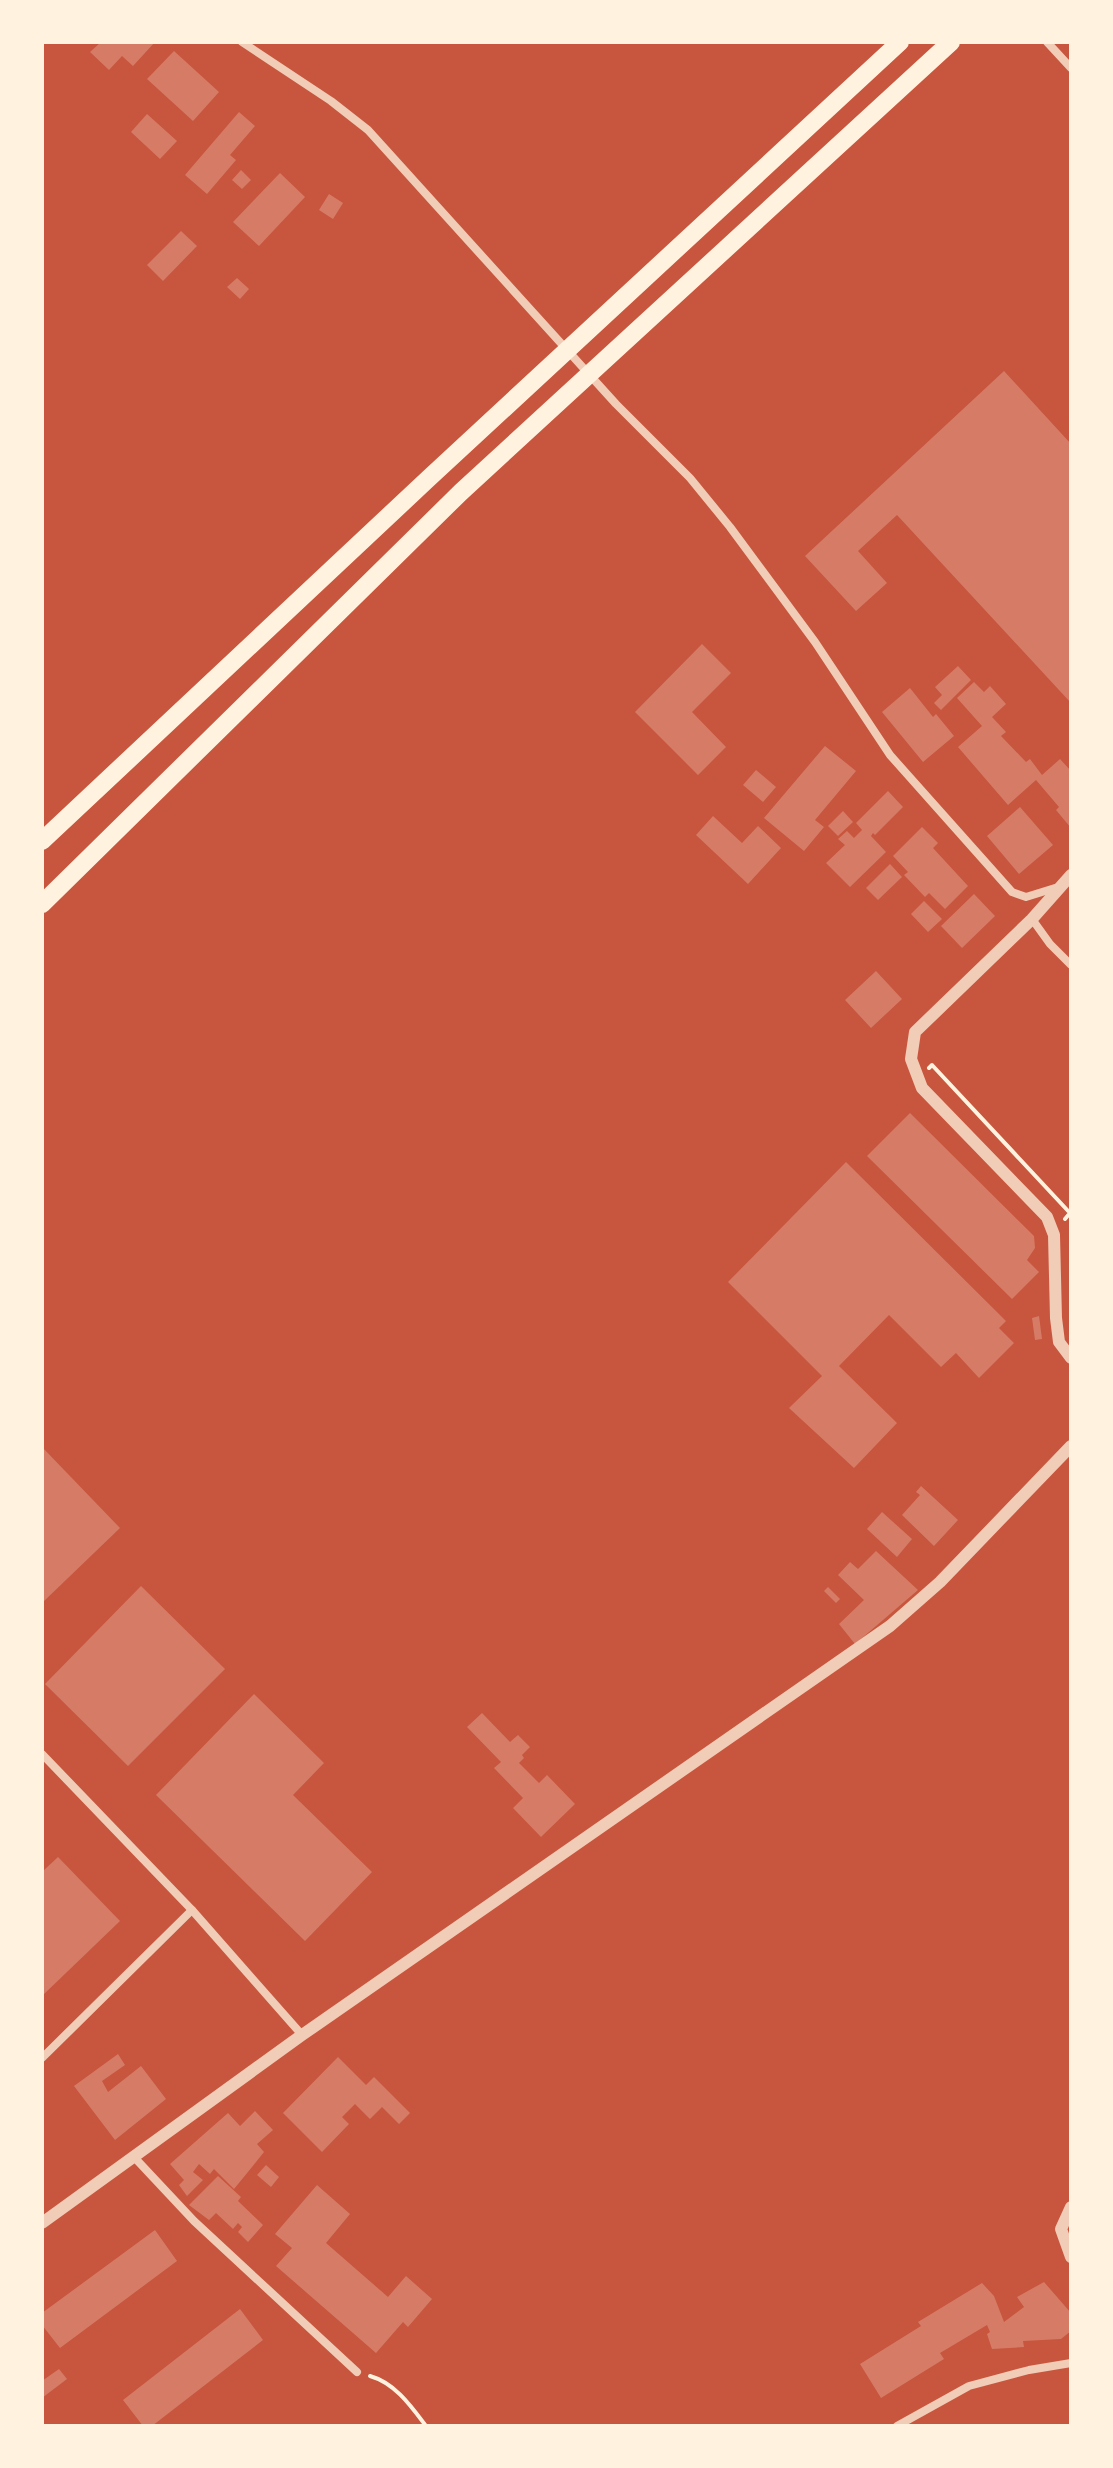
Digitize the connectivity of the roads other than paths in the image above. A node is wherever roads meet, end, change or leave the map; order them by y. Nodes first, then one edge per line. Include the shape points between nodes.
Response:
1 (242, 42) edge
2 (900, 42) edge
3 (951, 42) edge
4 (1047, 42) edge
5 (1071, 68) edge
6 (42, 841) edge
7 (1071, 875) edge
8 (1060, 886) junction
9 (42, 904) edge
10 (1032, 919) junction
11 (1071, 965) edge
12 (1071, 1358) edge
13 (1071, 1446) edge
14 (42, 1754) edge
15 (192, 1910) junction
16 (302, 2035) junction
17 (42, 2058) edge
18 (134, 2157) junction
19 (1071, 2207) edge
20 (42, 2223) edge
21 (1071, 2257) edge
22 (1071, 2363) edge
23 (357, 2372) road end
24 (897, 2426) edge

1 - 8 street via 368,130 616,404 690,478 815,642 890,755 1012,892 1026,897
2 - 6 highway
3 - 9 highway via 461,492
4 - 5 street
7 - 8 street
8 - 10 street
10 - 11 street
10 - 12 street via 915,1032 911,1059 922,1088 1047,1217 1054,1235 1059,1342
13 - 16 street via 940,1582 890,1626
14 - 15 street
15 - 16 street
15 - 17 street
16 - 18 street
18 - 20 street
18 - 23 street via 194,2221
19 - 21 street via 1061,2229
22 - 24 street via 969,2386

